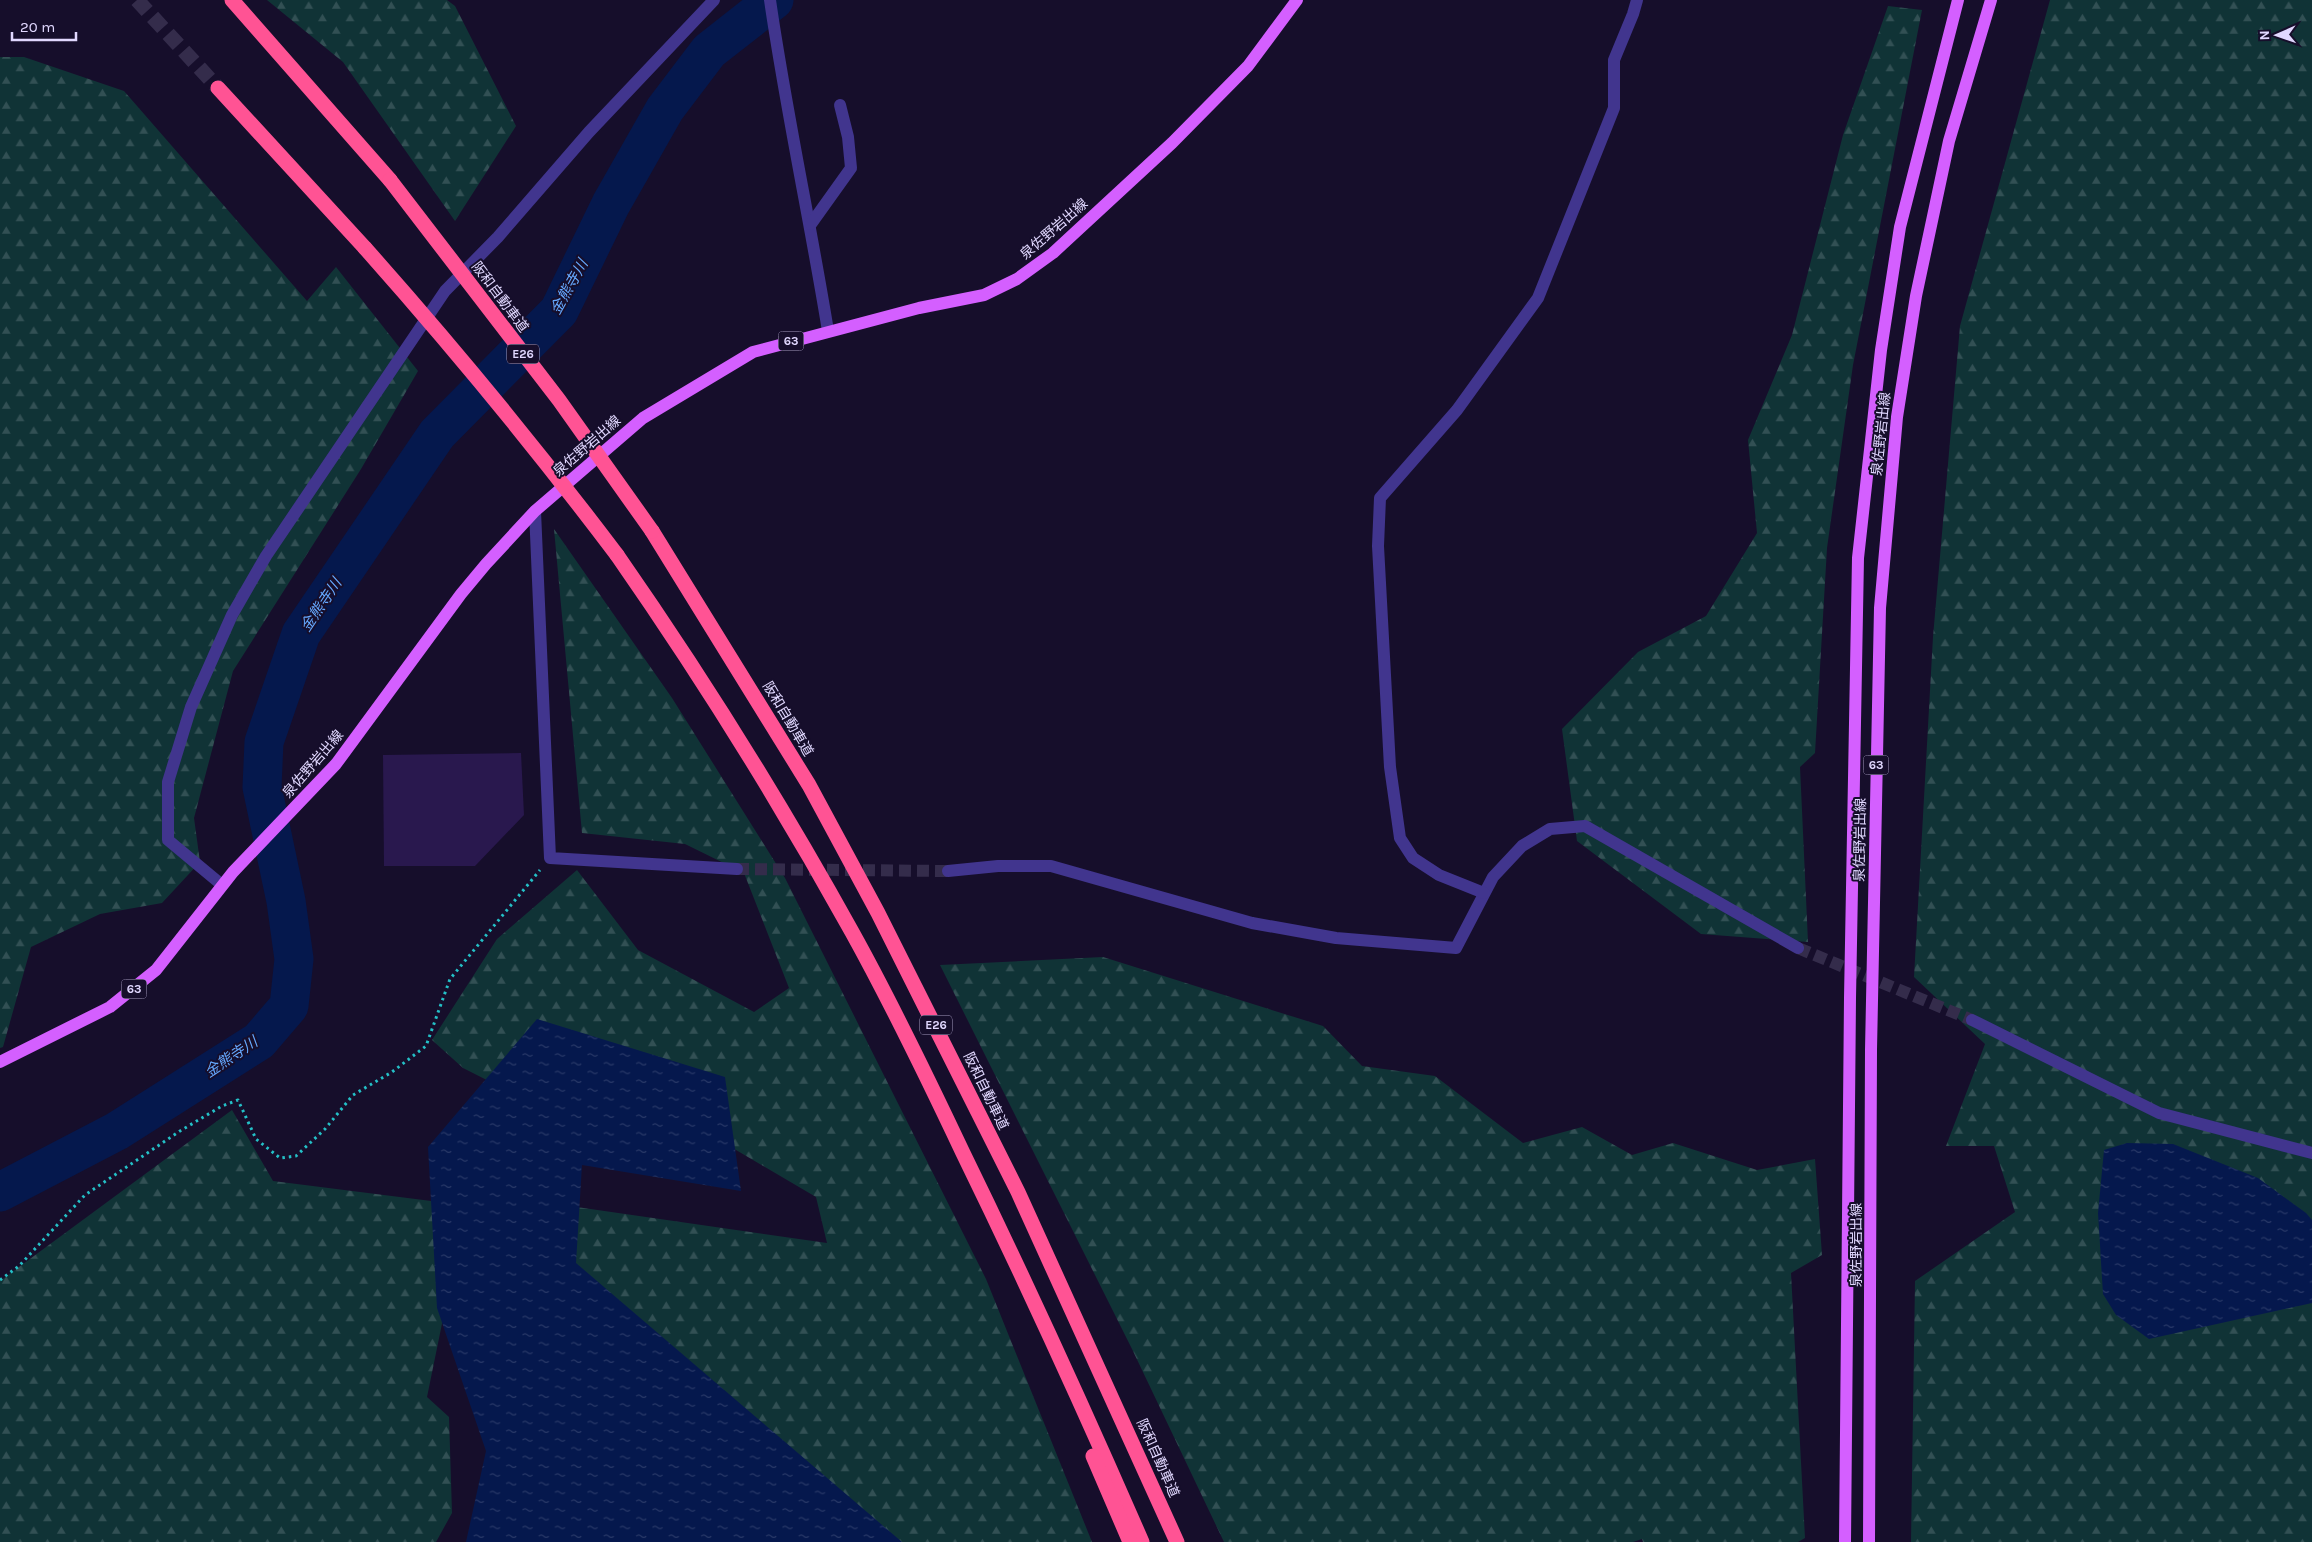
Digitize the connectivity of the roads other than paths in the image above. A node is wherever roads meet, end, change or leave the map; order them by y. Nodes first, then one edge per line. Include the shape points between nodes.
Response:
1 (232, 0) edge
2 (714, 0) edge
3 (770, 0) edge
4 (1297, 0) edge
5 (1636, 0) edge
6 (1958, 0) edge
7 (1991, 0) edge
8 (218, 88) tunnel mouth
9 (840, 105) dead end
10 (811, 224) junction
11 (828, 331) junction
12 (534, 512) junction
13 (737, 869) tunnel mouth
14 (948, 871) tunnel mouth
15 (222, 885) junction
16 (1484, 893) junction
17 (1798, 948) tunnel mouth
18 (1972, 1020) tunnel mouth
19 (0, 1062) edge
20 (2312, 1153) edge
21 (1063, 1365) junction
22 (1141, 1459) junction
23 (1130, 1542) edge
24 (1142, 1542) edge
25 (1177, 1542) edge
26 (1185, 1542) edge
27 (1845, 1542) edge
28 (1869, 1542) edge

1 - 22 highway, 阪和自動車道 / E26, bridge via 390,180 559,400 652,531 809,785 878,913 1018,1192
2 - 15 street via 445,291 266,556 232,616 191,707 168,782 168,840
3 - 10 street via 783,91
4 - 11 main road, 泉佐野岩出線 / 63 via 1248,66 1172,142 1053,253 1018,279 984,295
5 - 16 street via 1614,60 1614,108 1538,298 1457,410 1380,498 1378,546 1390,767 1400,838 1419,862 1439,875
6 - 27 main road, 泉佐野岩出線 / 63 via 1900,227 1858,558
7 - 28 main road, 泉佐野岩出線 / 63 via 1949,141 1916,296 1897,418 1880,608 1871,1050
8 - 21 highway, E26, bridge via 365,248 481,381 541,454 676,640 743,743 853,934 921,1065
9 - 10 street via 851,168
10 - 11 street
11 - 12 main road, 泉佐野岩出線 / 63 via 752,352 642,418
12 - 13 street via 550,858
12 - 15 main road, 泉佐野岩出線 / 63 via 461,594 336,764
14 - 16 street via 998,866 1051,866 1252,923 1336,938 1456,948
15 - 19 main road, 泉佐野岩出線 / 63 via 156,970 130,993 110,1007
16 - 17 street via 1493,877 1522,846 1550,829 1585,826
18 - 20 street via 2159,1113
21 - 23 highway via 1079,1422
21 - 24 highway, E26
22 - 25 highway, 阪和自動車道 / E26
22 - 26 highway

